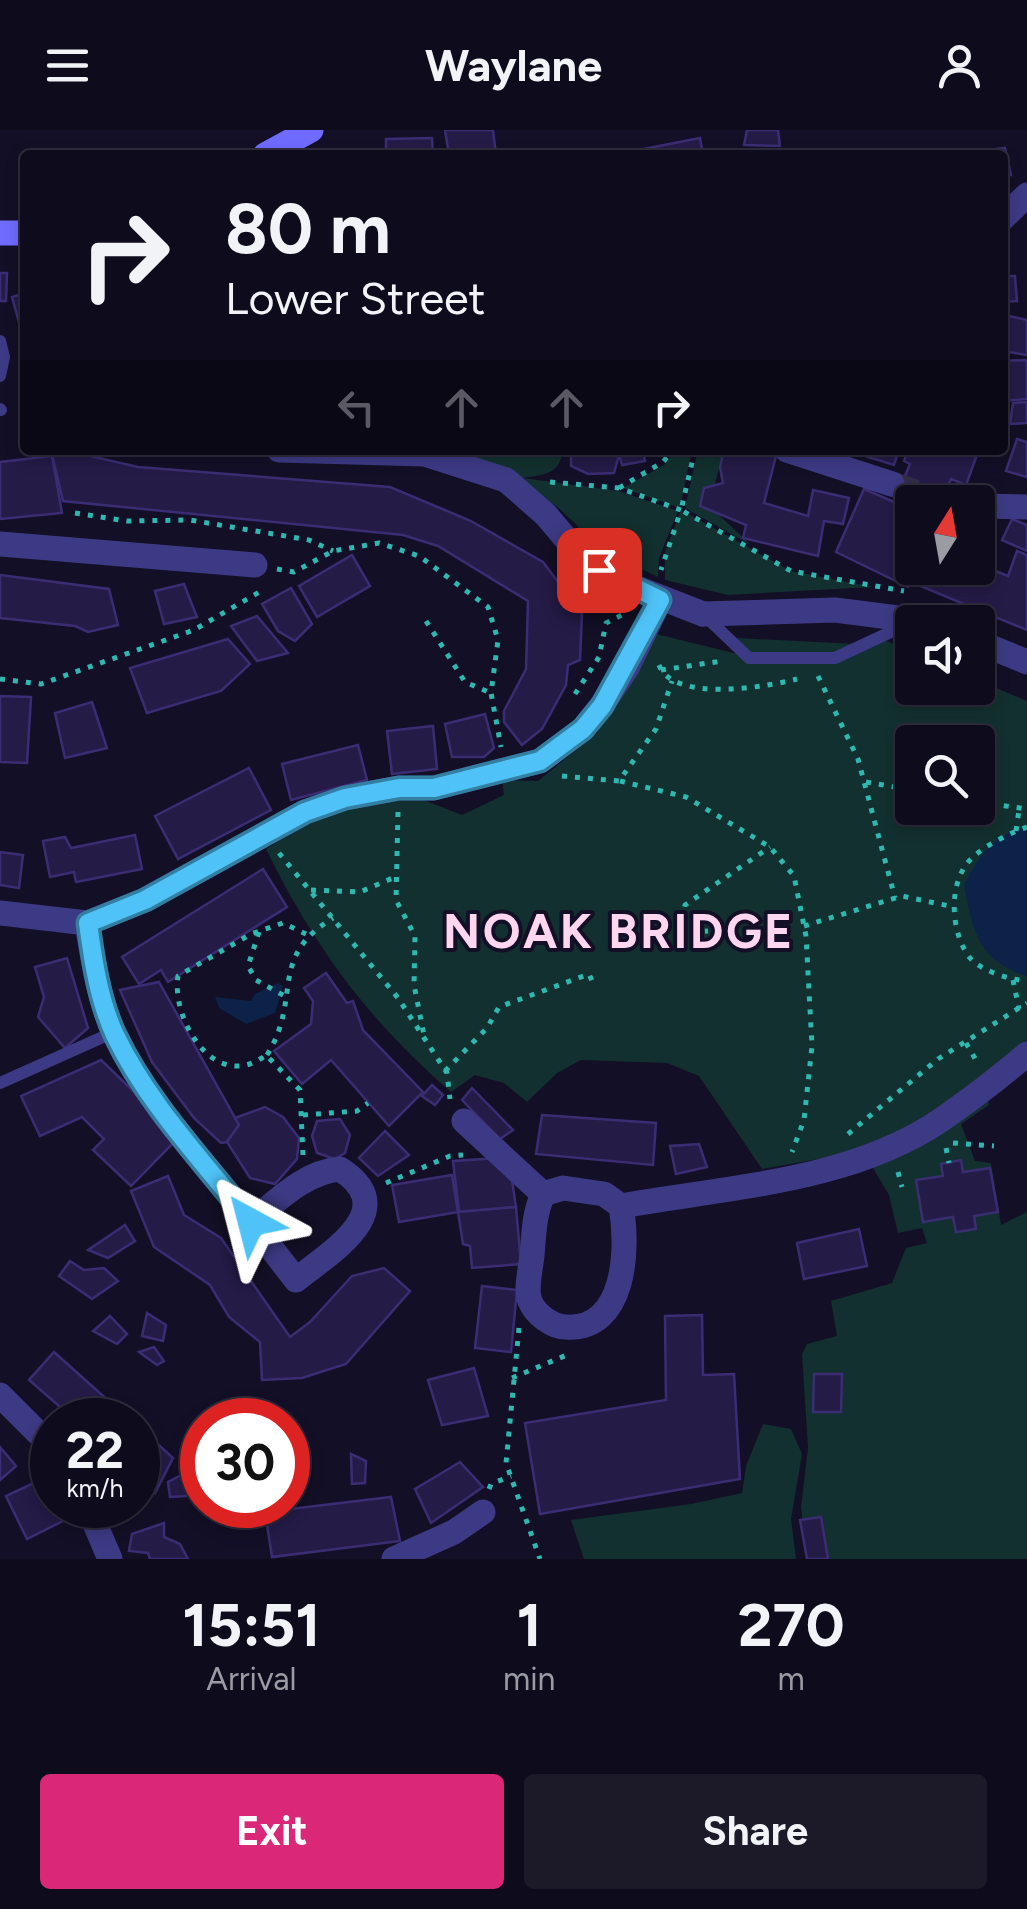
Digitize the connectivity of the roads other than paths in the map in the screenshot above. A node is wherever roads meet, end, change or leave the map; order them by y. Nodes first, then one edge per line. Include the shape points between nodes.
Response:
1 (310, 130) edge
2 (274, 150) edge
3 (1027, 195) edge
4 (1008, 212) edge
5 (0, 341) edge
6 (0, 376) edge
7 (434, 455) edge
8 (802, 455) edge
9 (892, 484) tunnel mouth
10 (995, 506) edge
11 (1027, 507) edge
12 (0, 544) edge
13 (255, 565) road end
14 (660, 600) junction
15 (895, 613) edge
16 (703, 614) junction
17 (895, 630) edge
18 (995, 641) edge
19 (1027, 662) edge
20 (0, 913) edge
21 (88, 923) junction
22 (114, 1032) junction
23 (1027, 1054) edge
24 (0, 1083) edge
25 (464, 1120) dead end
26 (544, 1194) junction
27 (621, 1206) junction
28 (251, 1222) junction
29 (0, 1395) edge
30 (30, 1426) edge
31 (484, 1512) dead end
32 (97, 1528) edge
33 (110, 1559) edge
34 (394, 1559) edge

1 - 2 street
3 - 4 street
5 - 6 lane
7 - 14 street, bridge via 506,480 582,558
8 - 9 street
10 - 11 street
12 - 13 street
14 - 16 street, bridge
14 - 21 street via 627,668 583,729 540,761 434,788 345,798 305,812 145,900
15 - 16 street
16 - 17 lane via 749,658 836,658
18 - 19 street
20 - 21 street
21 - 22 street
22 - 24 lane
22 - 28 street via 142,1084
23 - 27 street via 940,1121 864,1155 788,1179
25 - 26 street
26 - 27 street via 584,1188
26 - 27 street via 536,1211 528,1298 556,1327 584,1328 604,1316 618,1290
28 - 28 street via 326,1170 353,1177 364,1195 366,1212 357,1230 296,1280
29 - 30 street
31 - 34 street
32 - 33 street

